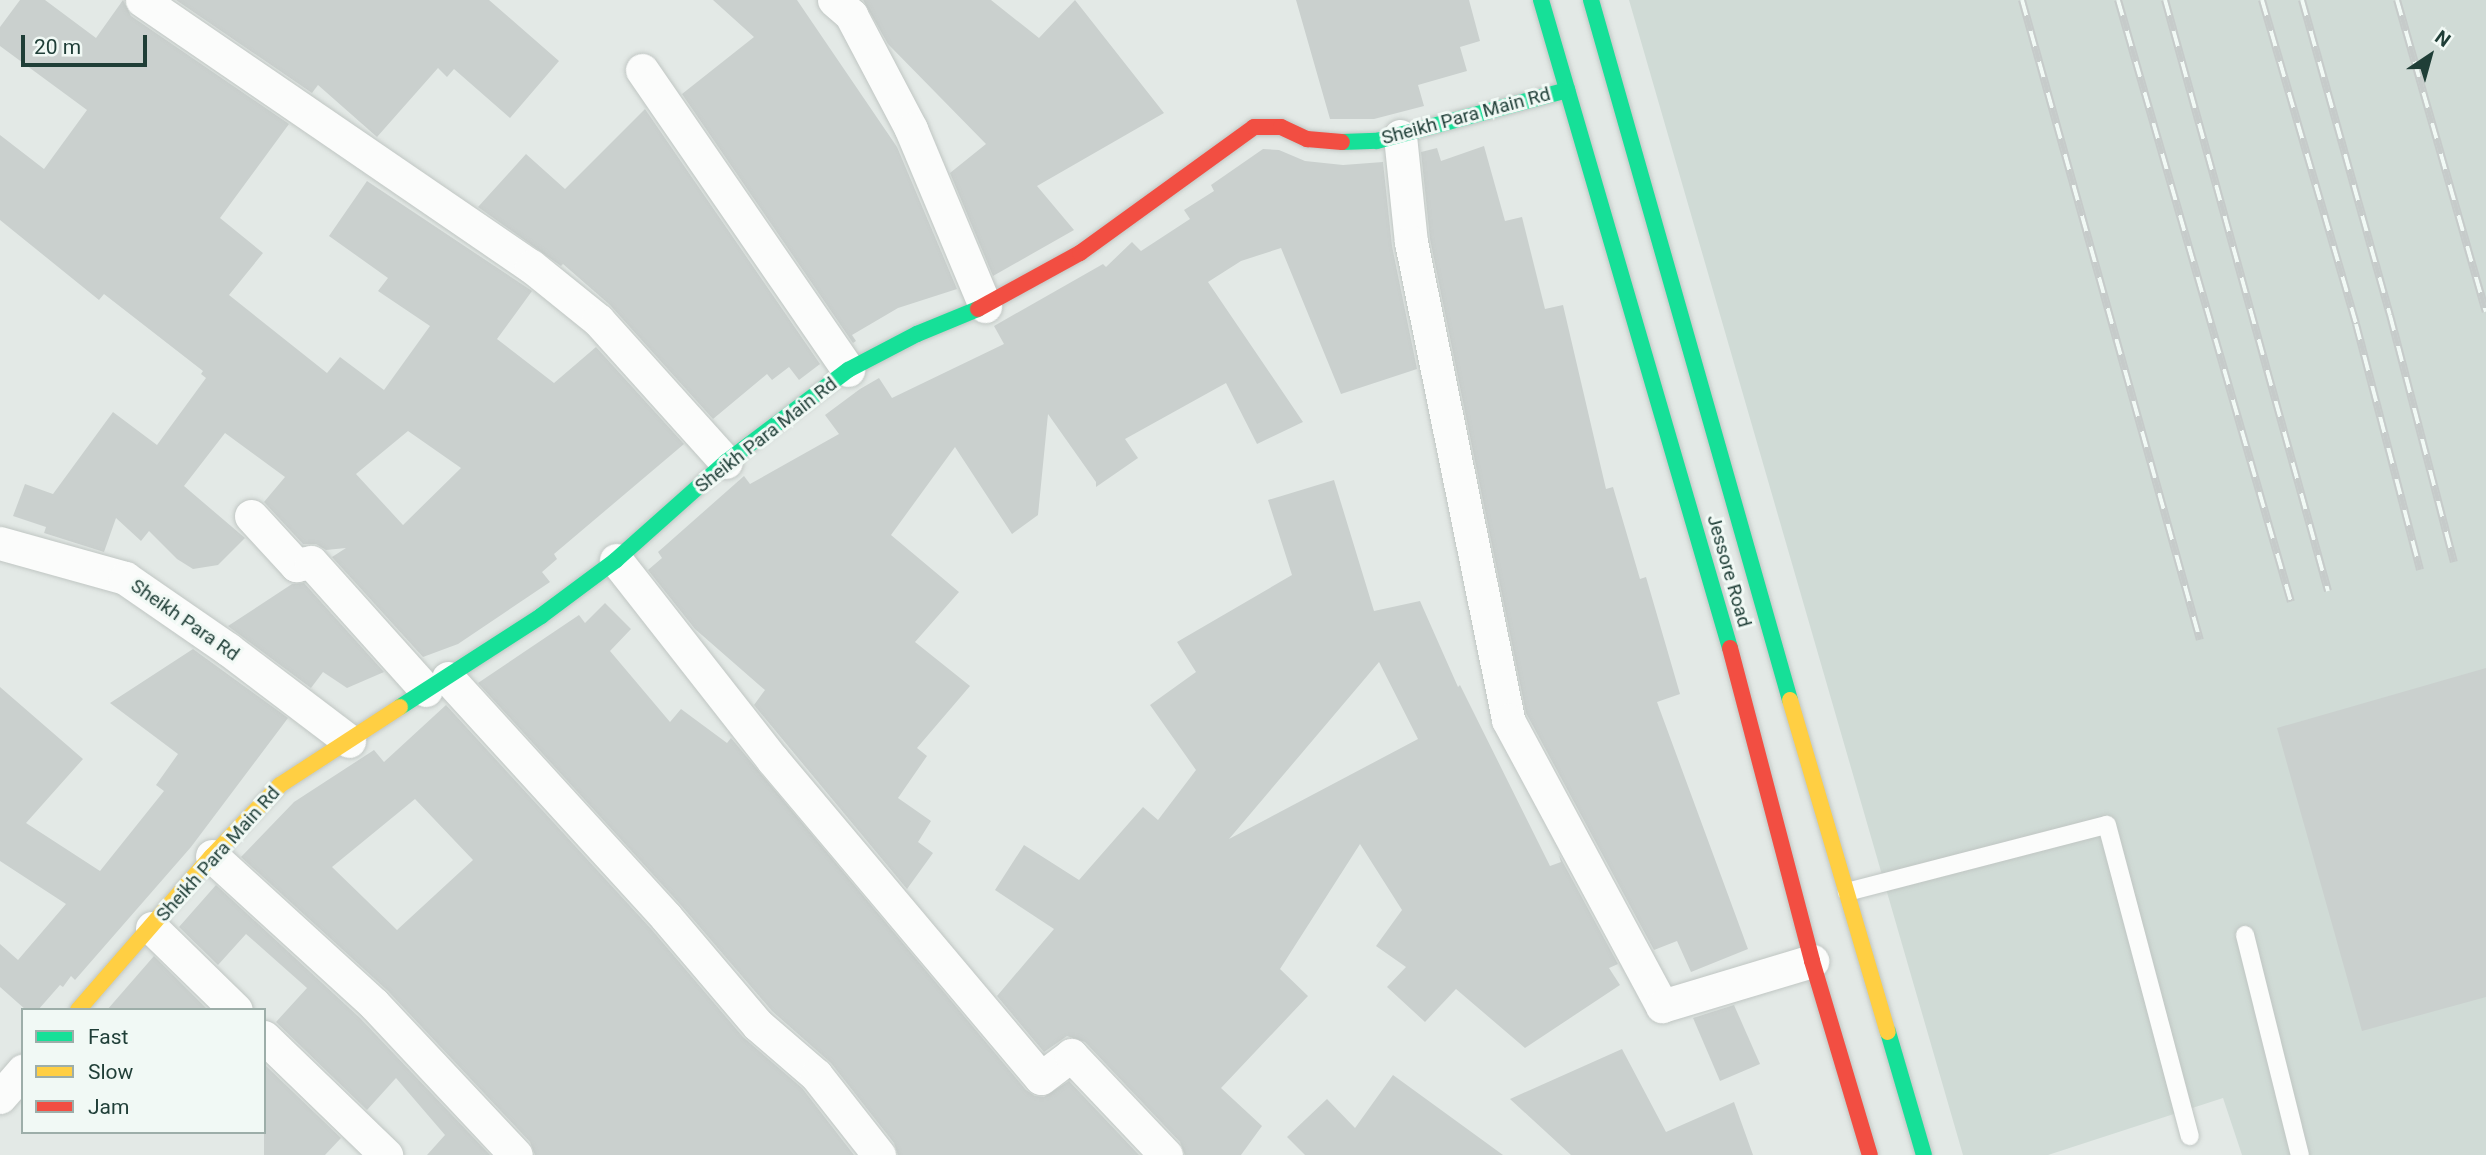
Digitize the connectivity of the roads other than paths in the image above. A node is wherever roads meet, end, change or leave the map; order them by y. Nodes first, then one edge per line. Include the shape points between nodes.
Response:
1 (142, 0) edge
2 (834, 0) edge
3 (1541, 0) edge
4 (1591, 0) edge
5 (642, 70) dead end
6 (1567, 90) junction
7 (1608, 104) junction
8 (1573, 116) junction
9 (1400, 136) junction
10 (985, 306) junction
11 (848, 370) junction
12 (726, 462) junction
13 (251, 516) dead end
14 (0, 543) edge
15 (616, 560) junction
16 (437, 684) junction
17 (349, 741) junction
18 (212, 856) junction
19 (1847, 892) junction
20 (152, 928) junction
21 (2245, 935) dead end
22 (1812, 961) junction
23 (80, 1008) edge
24 (234, 1008) edge
25 (266, 1039) edge
26 (21, 1073) edge
27 (0, 1097) edge
28 (2190, 1136) dead end
29 (386, 1155) edge
30 (516, 1155) edge
31 (879, 1155) edge
32 (1166, 1155) edge
33 (1870, 1155) edge
34 (1924, 1155) edge
35 (2300, 1155) edge

1 - 12 street via 531,265 598,320
2 - 10 street via 851,15 911,129
3 - 6 main road, Jessore Road via 1562,55
4 - 7 main road
5 - 11 street
6 - 8 main road, Jessore Road
6 - 9 main road, Sheikh Para Main Rd
7 - 8 main road
7 - 19 main road
8 - 22 main road, Jessore Road via 1732,655
9 - 10 main road, Sheikh Para Main Rd via 1340,142 1307,139 1281,127 1254,127 1080,253
9 - 22 street via 1411,242 1508,720 1662,1006
10 - 11 main road, Sheikh Para Main Rd
11 - 12 main road, Sheikh Para Main Rd
12 - 15 main road, Sheikh Para Main Rd
13 - 16 street via 296,565 311,562
14 - 17 street, Sheikh Para Rd via 125,578
15 - 16 main road, Sheikh Para Main Rd
15 - 32 street via 772,760 1041,1078 1071,1055
16 - 17 main road, Sheikh Para Main Rd
16 - 31 street via 666,917 758,1025 816,1075
17 - 18 main road, Sheikh Para Main Rd via 280,785
18 - 20 main road, Sheikh Para Main Rd
18 - 30 street via 374,1004
19 - 28 lane via 2106,825
19 - 34 main road
20 - 23 main road, Sheikh Para Main Rd
20 - 24 street
21 - 35 lane
22 - 33 main road, Jessore Road
25 - 29 street
26 - 27 street

